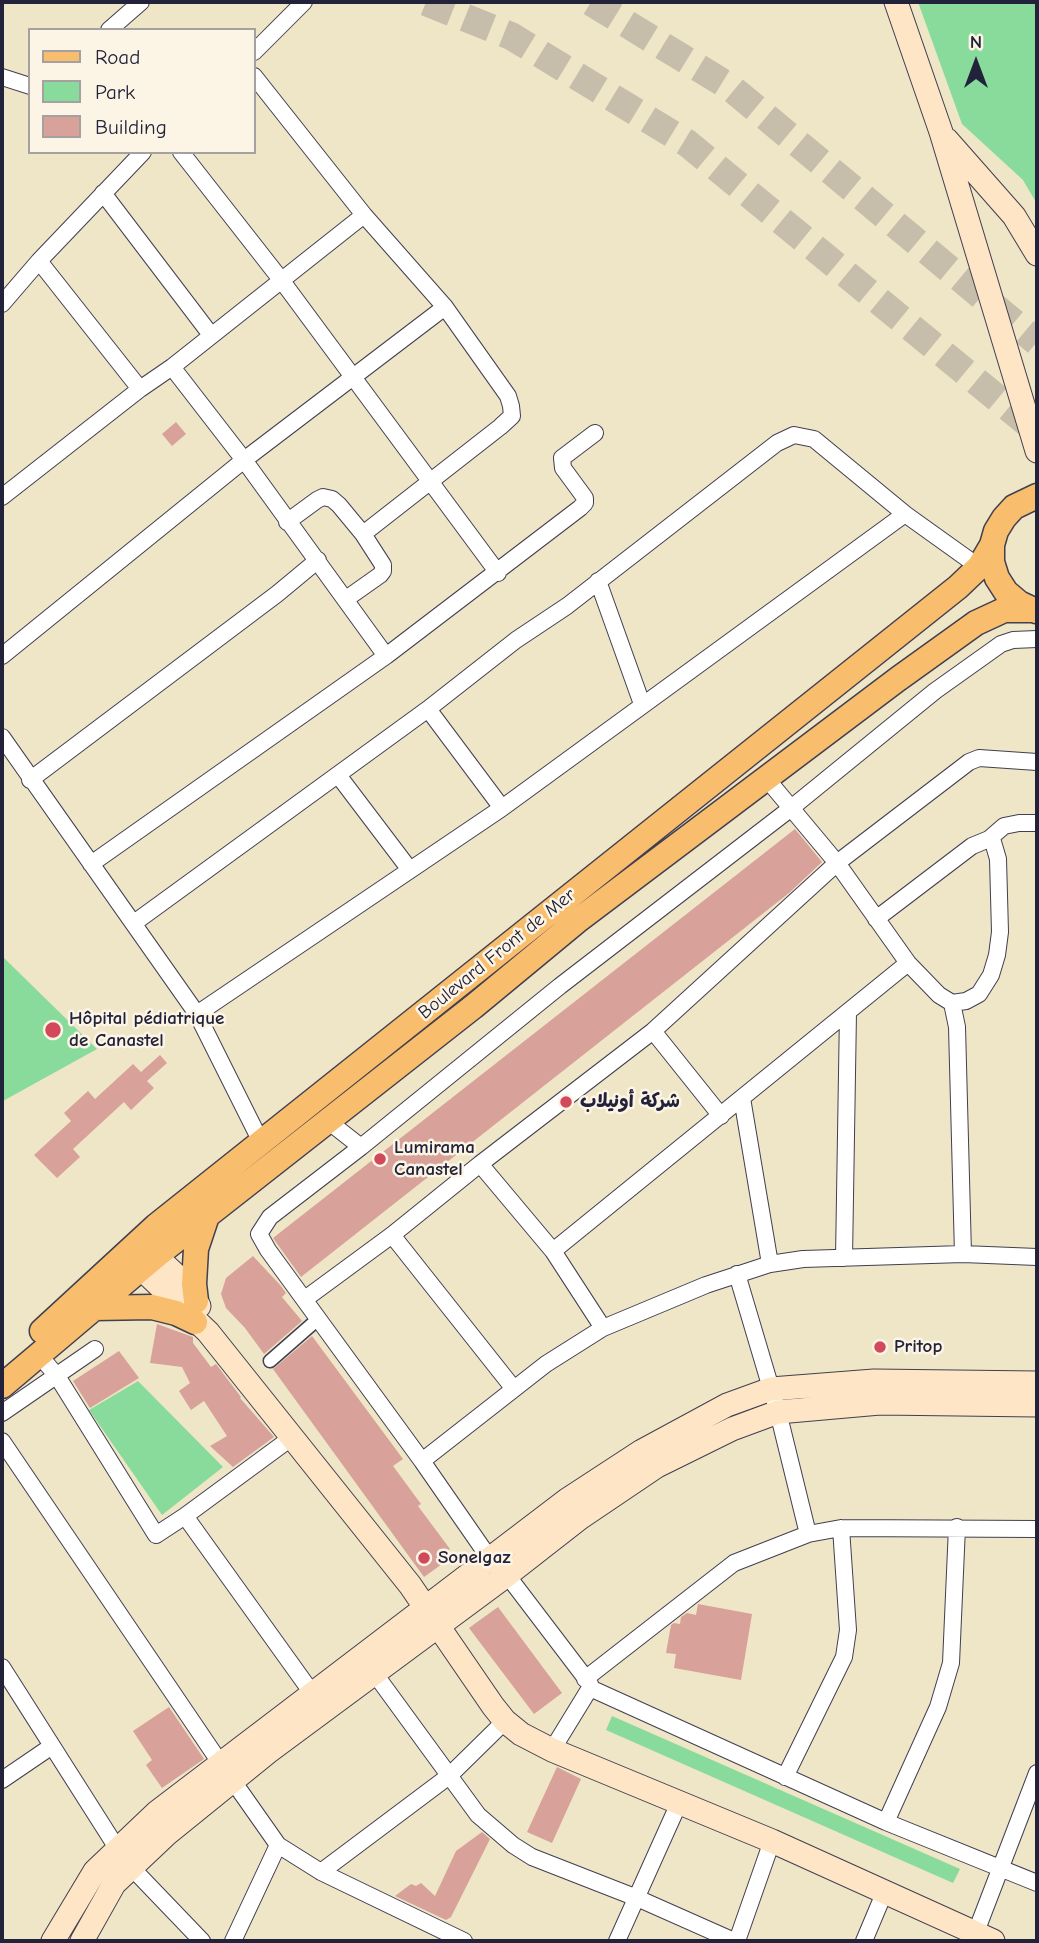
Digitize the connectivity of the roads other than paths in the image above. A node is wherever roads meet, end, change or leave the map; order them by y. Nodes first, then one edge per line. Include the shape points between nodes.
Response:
1 (141, 2) edge
2 (304, 2) edge
3 (896, 2) edge
4 (111, 28) edge
5 (256, 50) edge
6 (2, 76) edge
7 (256, 79) edge
8 (28, 85) edge
9 (941, 132) junction
10 (142, 154) edge
11 (183, 154) edge
12 (103, 193) junction
13 (364, 215) junction
14 (1037, 254) edge
15 (39, 261) junction
16 (282, 281) junction
17 (2, 304) edge
18 (445, 307) junction
19 (211, 335) junction
20 (172, 367) junction
21 (351, 377) junction
22 (140, 389) junction
23 (595, 433) dead end
24 (1037, 451) edge
25 (244, 460) junction
26 (430, 482) junction
27 (1037, 496) edge
28 (2, 497) edge
29 (905, 514) junction
30 (287, 522) junction
31 (363, 534) junction
32 (992, 545) junction
33 (318, 560) junction
34 (979, 567) junction
35 (498, 573) junction
36 (598, 581) junction
37 (346, 599) junction
38 (1036, 611) edge
39 (1037, 639) edge
40 (2, 656) edge
41 (386, 656) junction
42 (642, 704) junction
43 (428, 709) junction
44 (2, 737) edge
45 (1037, 762) edge
46 (338, 775) junction
47 (766, 778) junction
48 (30, 779) junction
49 (502, 808) junction
50 (790, 808) junction
51 (1037, 823) edge
52 (989, 839) junction
53 (837, 863) junction
54 (91, 864) junction
55 (410, 870) junction
56 (876, 919) junction
57 (134, 923) junction
58 (908, 963) junction
59 (952, 1003) junction
60 (848, 1012) junction
61 (197, 1014) junction
62 (653, 1031) junction
63 (742, 1098) junction
64 (721, 1115) junction
65 (328, 1121) junction
66 (261, 1142) junction
67 (361, 1147) junction
68 (480, 1164) junction
69 (207, 1216) junction
70 (392, 1235) junction
71 (553, 1251) junction
72 (140, 1254) junction
73 (963, 1254) junction
74 (1037, 1257) edge
75 (844, 1258) junction
76 (771, 1264) junction
77 (737, 1274) junction
78 (109, 1281) junction
79 (305, 1299) junction
80 (93, 1308) junction
81 (200, 1319) junction
82 (318, 1319) junction
83 (603, 1328) junction
84 (95, 1349) dead end
85 (39, 1355) junction
86 (270, 1362) dead end
87 (2, 1365) edge
88 (57, 1377) junction
89 (1037, 1383) edge
90 (2, 1386) edge
91 (514, 1390) junction
92 (771, 1390) junction
93 (1037, 1405) edge
94 (778, 1412) junction
95 (2, 1413) edge
96 (291, 1437) junction
97 (2, 1441) edge
98 (422, 1461) junction
99 (185, 1516) junction
100 (957, 1527) junction
101 (841, 1528) junction
102 (1037, 1529) edge
103 (808, 1534) junction
104 (490, 1559) junction
105 (507, 1575) junction
106 (432, 1616) junction
107 (2, 1667) edge
108 (375, 1674) junction
109 (588, 1684) junction
110 (312, 1693) junction
111 (505, 1721) junction
112 (52, 1746) junction
113 (552, 1750) junction
114 (227, 1772) junction
115 (1037, 1773) edge
116 (449, 1776) junction
117 (785, 1777) junction
118 (2, 1780) edge
119 (679, 1802) junction
120 (886, 1822) junction
121 (772, 1841) junction
122 (278, 1844) junction
123 (117, 1848) junction
124 (1000, 1867) junction
125 (132, 1868) junction
126 (321, 1872) junction
127 (1037, 1883) edge
128 (885, 1891) junction
129 (637, 1898) junction
130 (988, 1939) edge
131 (53, 1941) edge
132 (82, 1941) edge
133 (202, 1941) edge
134 (233, 1941) edge
135 (464, 1941) edge
136 (618, 1941) edge
137 (736, 1941) edge
138 (864, 1941) edge

1 - 4 street
2 - 5 street
3 - 9 main road
6 - 8 street
7 - 13 street
9 - 14 main road via 1014,216
9 - 24 main road
10 - 12 street
11 - 16 street
12 - 15 street
12 - 19 street
13 - 16 street
13 - 18 street
15 - 17 street
15 - 22 street
16 - 19 street
16 - 21 street
18 - 21 street
18 - 26 street via 508,396 512,416
19 - 20 street
20 - 22 street
20 - 25 street
21 - 25 street
21 - 26 street
22 - 28 street
23 - 35 street via 561,461 585,503
25 - 30 street
25 - 40 street
26 - 31 street
26 - 35 street
27 - 32 main road, Boulevard Front de Mer via 1014,507 996,531
29 - 34 street
29 - 36 street via 814,439 794,435 777,443
29 - 42 street
30 - 31 street via 323,497 340,505
30 - 33 street
31 - 37 street via 383,571
32 - 34 main road, Boulevard Front de Mer
32 - 38 main road via 992,562 1006,592
33 - 37 street
33 - 48 street
34 - 66 main road, Boulevard Front de Mer
35 - 41 street
36 - 42 street
36 - 43 street
37 - 41 street
38 - 47 main road via 1004,610 976,623
39 - 50 street via 1001,644
41 - 54 street
42 - 49 street
43 - 46 street
43 - 49 street
44 - 48 street
45 - 53 street via 974,759
46 - 55 street
46 - 57 street
47 - 50 street
47 - 65 main road via 577,921
48 - 54 street
49 - 55 street
50 - 53 street
50 - 67 street
51 - 52 street via 1004,826
52 - 56 street via 972,846
52 - 59 street via 998,859 997,955 979,994
53 - 56 street
53 - 62 street
54 - 57 street
55 - 61 street
56 - 58 street
57 - 61 street
58 - 59 street
58 - 60 street
59 - 73 street via 957,1027
60 - 63 street
60 - 75 street
61 - 66 street
62 - 64 street
62 - 68 street
63 - 64 street
63 - 76 street
64 - 71 street
65 - 67 street
65 - 69 main road
66 - 72 main road, Boulevard Front de Mer
67 - 79 street via 270,1217 260,1234
68 - 70 street
68 - 71 street
69 - 72 main road
69 - 81 main road via 196,1249 194,1284
70 - 79 street
70 - 91 street
71 - 83 street
72 - 78 main road
72 - 81 main road
73 - 74 street
73 - 75 street
75 - 76 street
76 - 77 street
77 - 83 street
77 - 92 street
78 - 80 main road
78 - 87 main road
79 - 82 street
80 - 81 main road via 152,1307
80 - 85 main road
81 - 96 main road
82 - 86 street
82 - 98 street
83 - 91 street
84 - 88 street
85 - 88 street
85 - 90 main road
88 - 95 street
88 - 99 street via 156,1535
89 - 92 main road via 874,1381
91 - 98 street
92 - 94 street
92 - 104 main road via 727,1405 642,1451
93 - 94 main road via 880,1403
94 - 103 street
94 - 105 main road via 657,1466
96 - 99 street
96 - 106 main road
97 - 114 street
98 - 104 street
99 - 110 street
100 - 101 street
100 - 102 street
100 - 120 street via 951,1663 938,1707
101 - 103 street
101 - 117 street via 848,1630 844,1657
103 - 109 street via 734,1563
104 - 105 street
104 - 106 main road
105 - 106 main road
105 - 109 street
106 - 108 main road
106 - 110 main road
106 - 111 main road
107 - 112 street
108 - 114 main road
108 - 116 street
109 - 113 street
109 - 117 street
110 - 114 main road
111 - 113 main road
111 - 116 street
112 - 118 street
112 - 123 street
113 - 119 main road
114 - 122 street
114 - 123 main road via 156,1813
114 - 125 main road
115 - 124 street
116 - 126 street
116 - 129 street via 478,1815 513,1845 532,1857
117 - 120 street
119 - 121 main road
119 - 129 street
120 - 124 street
121 - 128 main road
121 - 137 street
122 - 126 street
122 - 134 street
123 - 131 main road via 95,1871
124 - 127 street
124 - 130 street
125 - 132 main road via 114,1884
125 - 133 street
126 - 135 street
128 - 130 main road
128 - 138 street
129 - 136 street
129 - 137 street

